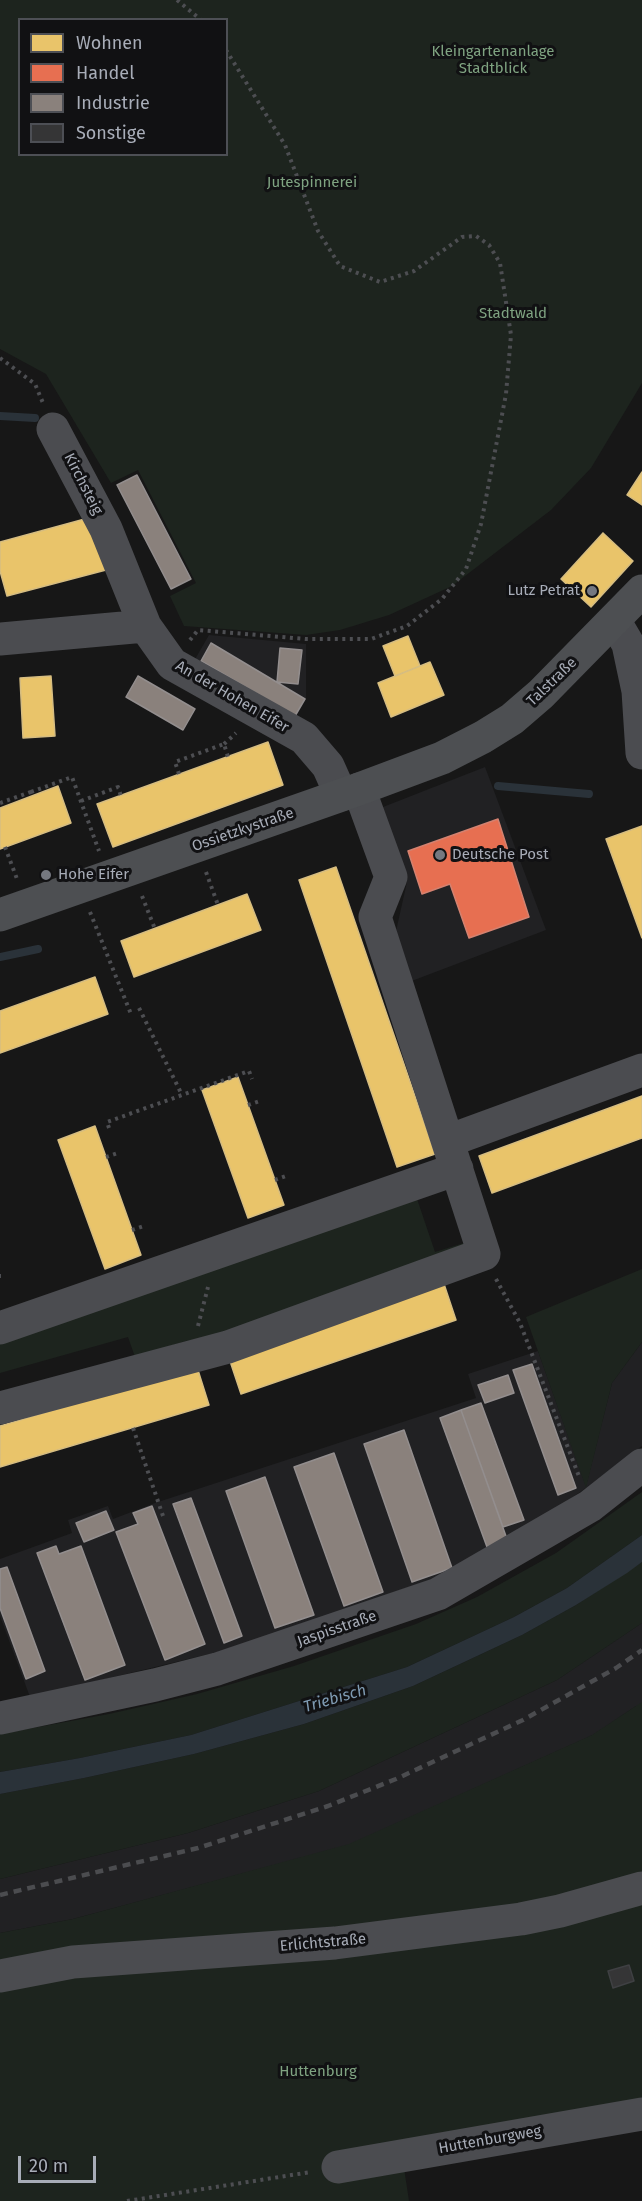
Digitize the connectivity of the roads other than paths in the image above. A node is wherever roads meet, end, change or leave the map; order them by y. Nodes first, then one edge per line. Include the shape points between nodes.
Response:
1 (53, 429) road end
2 (642, 591) edge
3 (614, 620) junction
4 (145, 626) junction
5 (0, 639) edge
6 (640, 692) edge
7 (483, 737) joint
8 (642, 753) edge
9 (350, 792) junction
10 (0, 915) edge
11 (642, 1070) edge
12 (452, 1155) junction
13 (0, 1328) edge
14 (0, 1408) edge
15 (642, 1465) edge
16 (0, 1718) edge
17 (642, 1888) edge
18 (0, 1976) edge
19 (642, 2114) edge
20 (338, 2167) road end

1 - 4 street, Kirchsteig via 101,520
2 - 3 main road, Talstraße
3 - 6 street via 628,644
3 - 7 main road, Talstraße via 541,694
4 - 5 street
4 - 9 street, An der Hohen Eifer via 172,664 304,738
6 - 8 street
7 - 9 main road, Ossietzkystraße via 442,758
9 - 10 main road, Ossietzkystraße
9 - 12 street, An der Hohen Eifer via 391,877 375,917
11 - 12 street
12 - 13 street via 218,1251
12 - 14 street, An der Hohen Eifer via 484,1254 228,1347
15 - 16 street, Jaspisstraße via 590,1506 438,1594 217,1669
17 - 18 street, Erlichtstraße via 521,1919 335,1943 74,1962
19 - 20 street, Huttenburgweg

